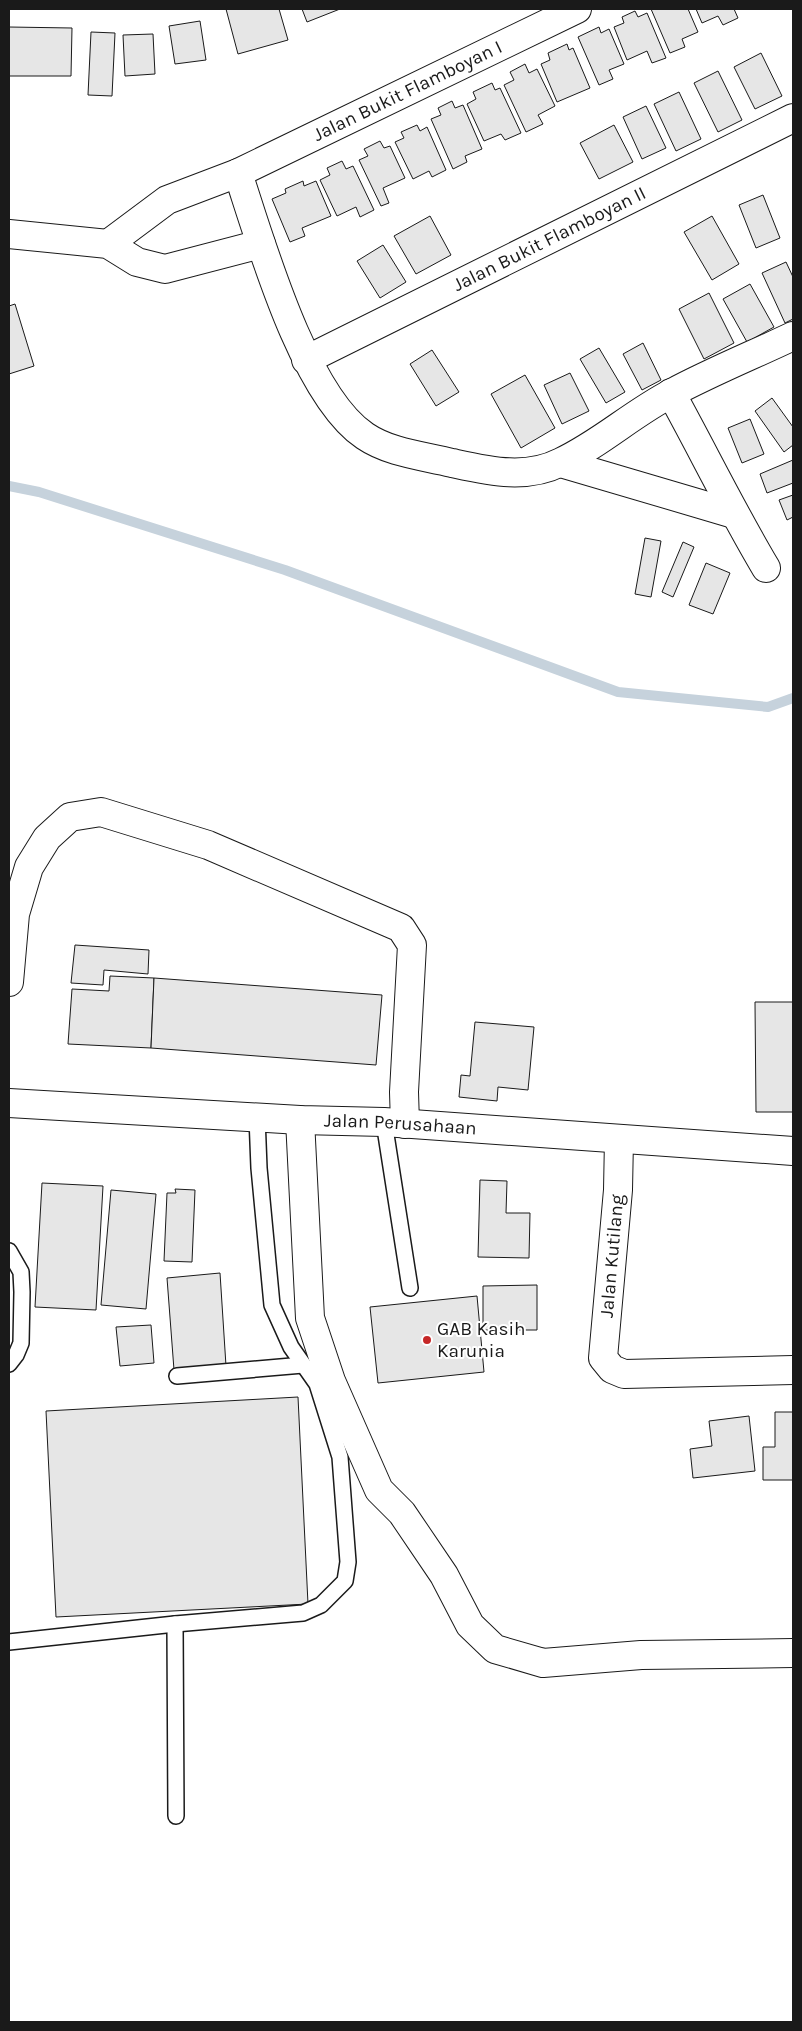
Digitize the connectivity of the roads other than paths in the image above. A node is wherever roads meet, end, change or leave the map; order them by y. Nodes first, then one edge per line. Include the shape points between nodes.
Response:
1 (577, 9) edge
2 (793, 118) edge
3 (238, 173) junction
4 (9, 234) edge
5 (108, 244) junction
6 (261, 244) junction
7 (793, 336) edge
8 (306, 360) junction
9 (671, 393) junction
10 (561, 463) junction
11 (734, 514) junction
12 (766, 568) dead end
13 (9, 982) edge
14 (9, 1103) edge
15 (256, 1117) junction
16 (300, 1120) junction
17 (395, 1123) junction
18 (619, 1139) junction
19 (793, 1151) edge
20 (9, 1252) edge
21 (410, 1288) dead end
22 (9, 1364) edge
23 (303, 1365) junction
24 (793, 1370) edge
25 (177, 1376) dead end
26 (175, 1624) junction
27 (9, 1642) edge
28 (793, 1653) edge
29 (176, 1816) dead end

1 - 3 street, Jalan Bukit Flamboyan I
2 - 8 street, Jalan Bukit Flamboyan II
3 - 5 street, Jalan Bukit Flamboyan I via 167,200
3 - 6 street
4 - 5 street
5 - 6 street via 137,262 165,270
6 - 8 street
7 - 9 street
8 - 10 street via 342,416 365,436 390,448 503,473 534,472
9 - 10 street
9 - 11 street
10 - 11 street
11 - 12 street
13 - 17 street via 15,914 29,867 47,838 70,817 101,812 208,845 401,928 412,945 404,1092
14 - 15 street, Jalan Perusahaan
15 - 16 street, Jalan Perusahaan
15 - 23 lane via 272,1305 290,1347
16 - 17 street, Jalan Perusahaan
16 - 28 street via 310,1318 325,1363 379,1490 402,1513 439,1568 470,1625 495,1649 543,1663 641,1655
17 - 18 street, Jalan Perusahaan
17 - 21 lane
18 - 19 street, Jalan Perusahaan
18 - 24 street, Jalan Kutilang via 618,1190 603,1358 612,1369 624,1374
20 - 22 lane via 21,1272 22,1292 21,1343
23 - 25 lane
23 - 26 lane via 317,1384 340,1457 348,1562 345,1581 321,1605 303,1613
26 - 27 lane
26 - 29 lane

